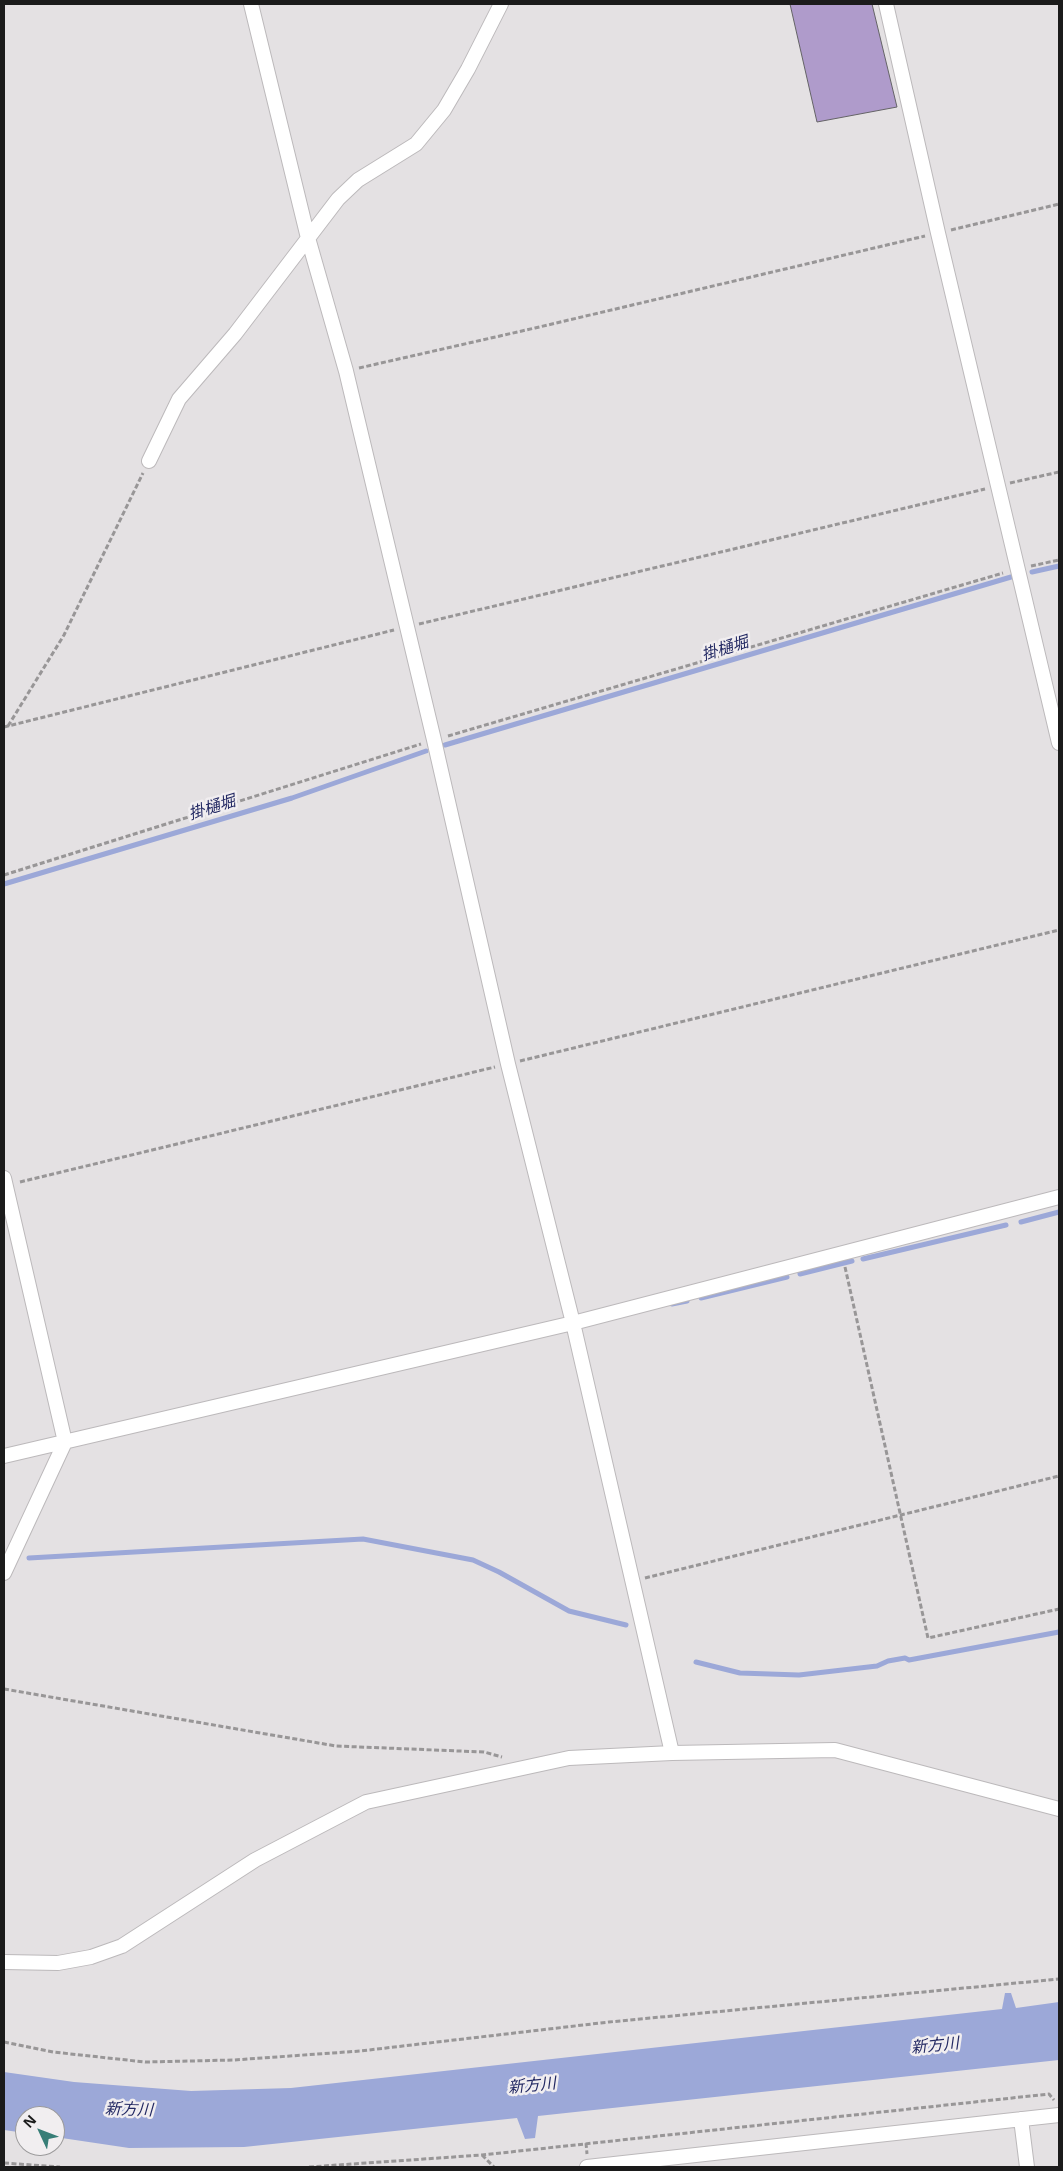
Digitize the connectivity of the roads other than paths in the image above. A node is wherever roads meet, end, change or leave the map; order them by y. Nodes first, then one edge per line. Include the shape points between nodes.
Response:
1 (251, 4) edge
2 (502, 4) edge
3 (886, 4) edge
4 (308, 238) junction
5 (149, 461) road end
6 (1059, 743) edge
7 (5, 1182) edge
8 (1059, 1197) edge
9 (573, 1323) junction
10 (65, 1442) junction
11 (4, 1456) edge
12 (4, 1573) edge
13 (672, 1752) junction
14 (1059, 1809) edge
15 (4, 1962) edge
16 (1059, 2115) edge
17 (1021, 2119) junction
18 (587, 2167) edge
19 (1027, 2167) edge

1 - 4 street
2 - 4 street via 444,110 422,137 358,180 338,199
3 - 6 street
4 - 5 street via 235,334 179,399
4 - 9 street via 346,370 508,1064
7 - 10 street
8 - 9 street
9 - 10 street
9 - 13 street
10 - 11 street
10 - 12 street
13 - 14 street via 836,1750
13 - 15 street via 569,1758 366,1802 255,1860 122,1946 91,1957 58,1962
16 - 17 street
17 - 18 street
17 - 19 street

